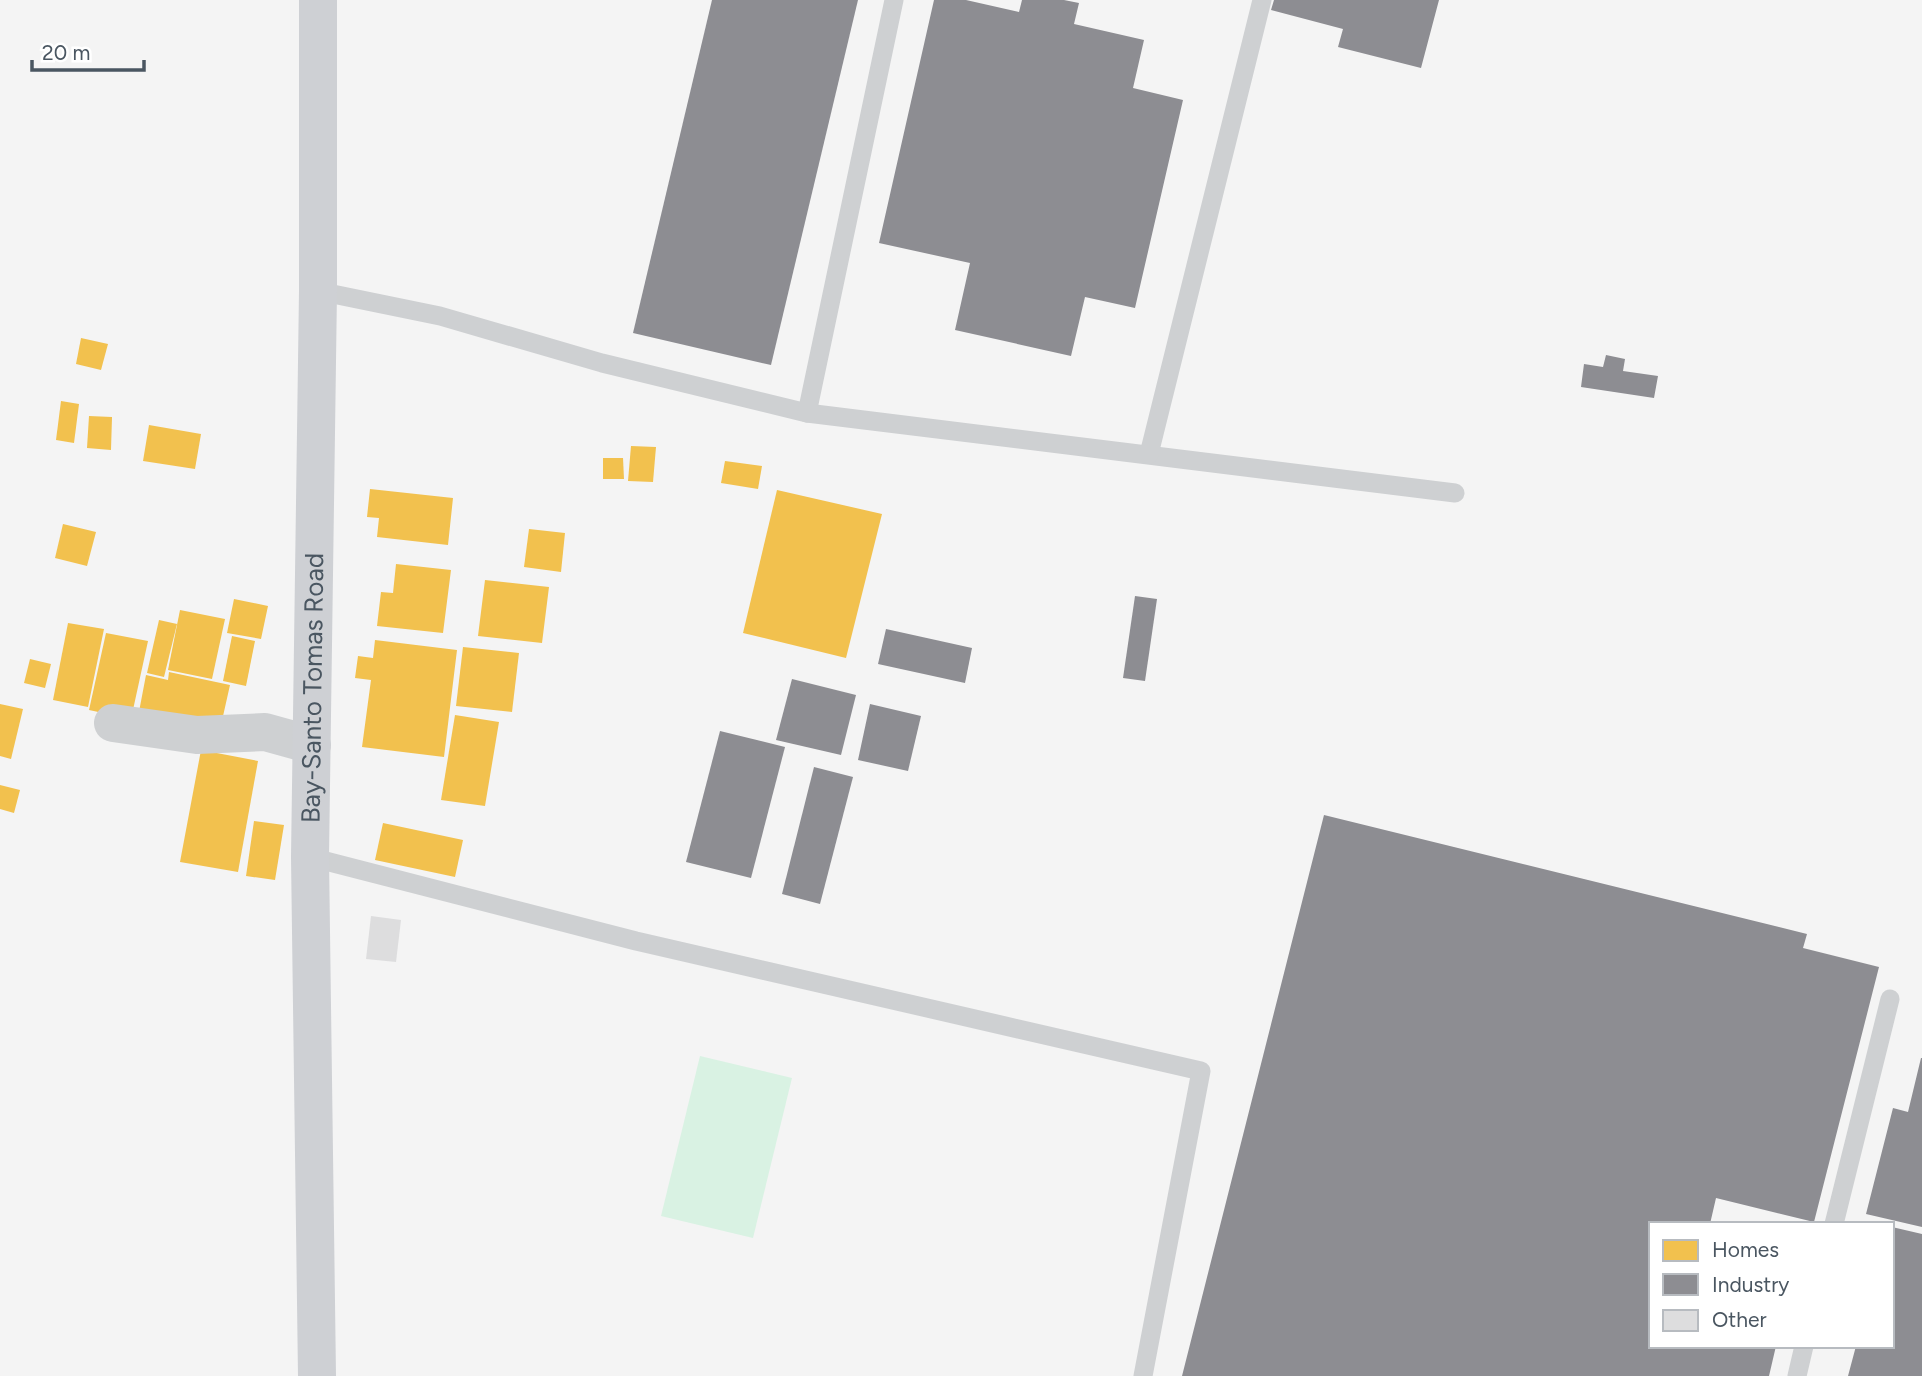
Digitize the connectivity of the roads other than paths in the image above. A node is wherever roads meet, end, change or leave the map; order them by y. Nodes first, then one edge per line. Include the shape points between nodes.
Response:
1 (318, 0) edge
2 (894, 0) edge
3 (1262, 0) edge
4 (318, 291) junction
5 (807, 413) junction
6 (1149, 454) junction
7 (1455, 493) dead end
8 (113, 723) dead end
9 (312, 746) junction
10 (310, 857) junction
11 (1890, 999) dead end
12 (1834, 1222) edge
13 (1804, 1348) edge
14 (317, 1376) edge
15 (1143, 1376) edge
16 (1797, 1376) edge

1 - 4 main road, Bay-Santo Tomas Road
2 - 5 lane
3 - 6 lane
4 - 5 lane via 440,316 602,363
4 - 9 main road, Bay-Santo Tomas Road
5 - 6 lane
6 - 7 lane
8 - 9 street via 197,735 265,732
9 - 10 main road, Bay-Santo Tomas Road
10 - 14 main road, Bay-Santo Tomas Road
10 - 15 lane via 636,941 1200,1071
11 - 12 lane
13 - 16 lane

